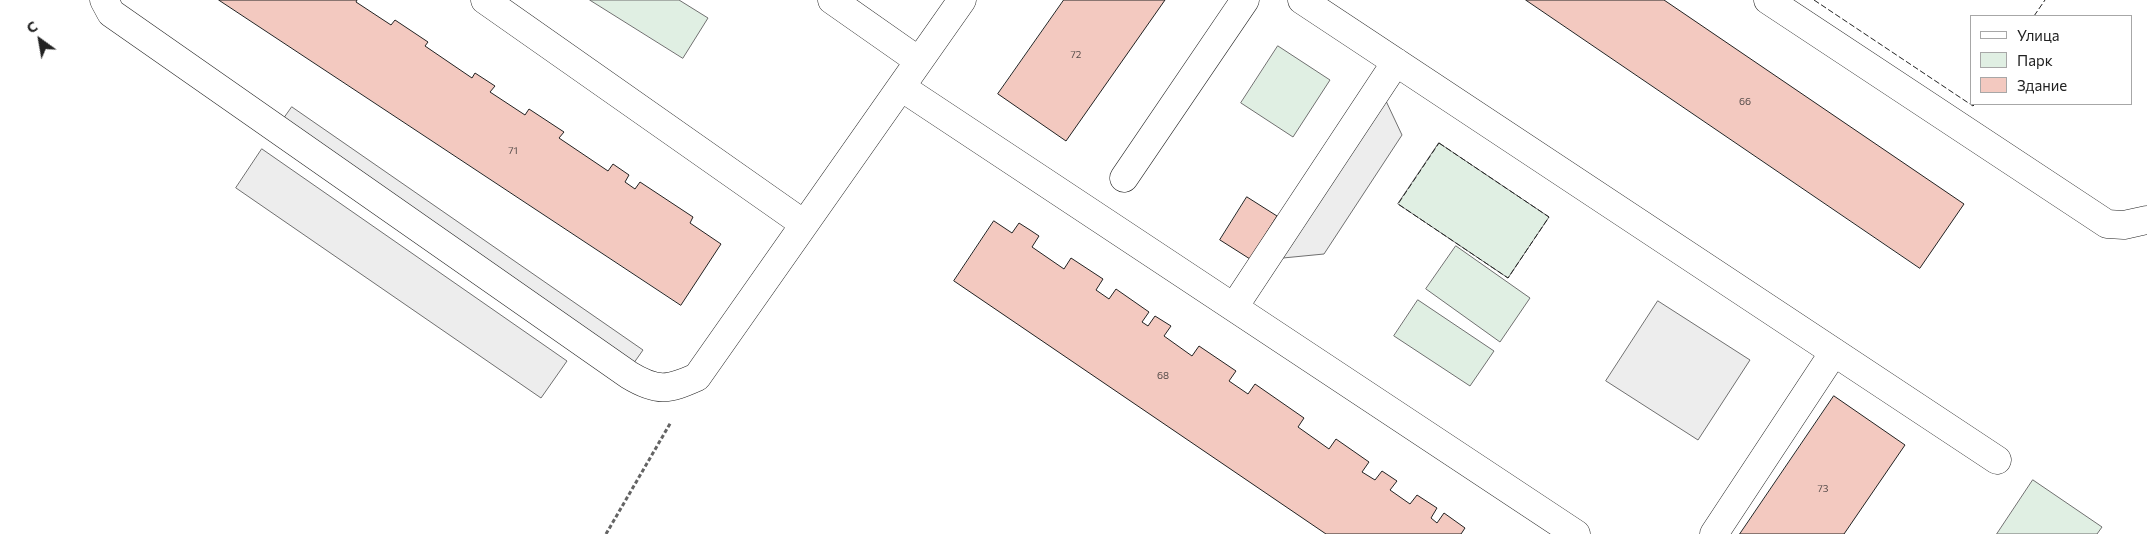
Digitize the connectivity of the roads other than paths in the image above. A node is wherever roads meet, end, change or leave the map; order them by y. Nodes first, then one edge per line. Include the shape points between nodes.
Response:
1 (104, 0) edge
2 (485, 0) edge
3 (832, 0) edge
4 (962, 0) edge
5 (1245, 0) edge
6 (1302, 0) edge
7 (1768, 0) edge
8 (919, 61) junction
9 (1396, 62) junction
10 (901, 87) junction
11 (1124, 178) dead end
12 (2147, 220) edge
13 (804, 224) junction
14 (1234, 307) junction
15 (1834, 352) junction
16 (1997, 460) dead end
17 (1576, 534) edge
18 (1714, 534) edge

1 - 13 lane via 112,13 648,387 672,388 697,377
2 - 13 lane
3 - 8 lane
4 - 8 lane
5 - 11 lane
6 - 9 lane
7 - 12 lane via 2107,224 2124,225
8 - 10 lane
9 - 14 lane
9 - 15 lane
10 - 13 lane
10 - 14 lane
14 - 17 lane
15 - 16 lane
15 - 18 lane

